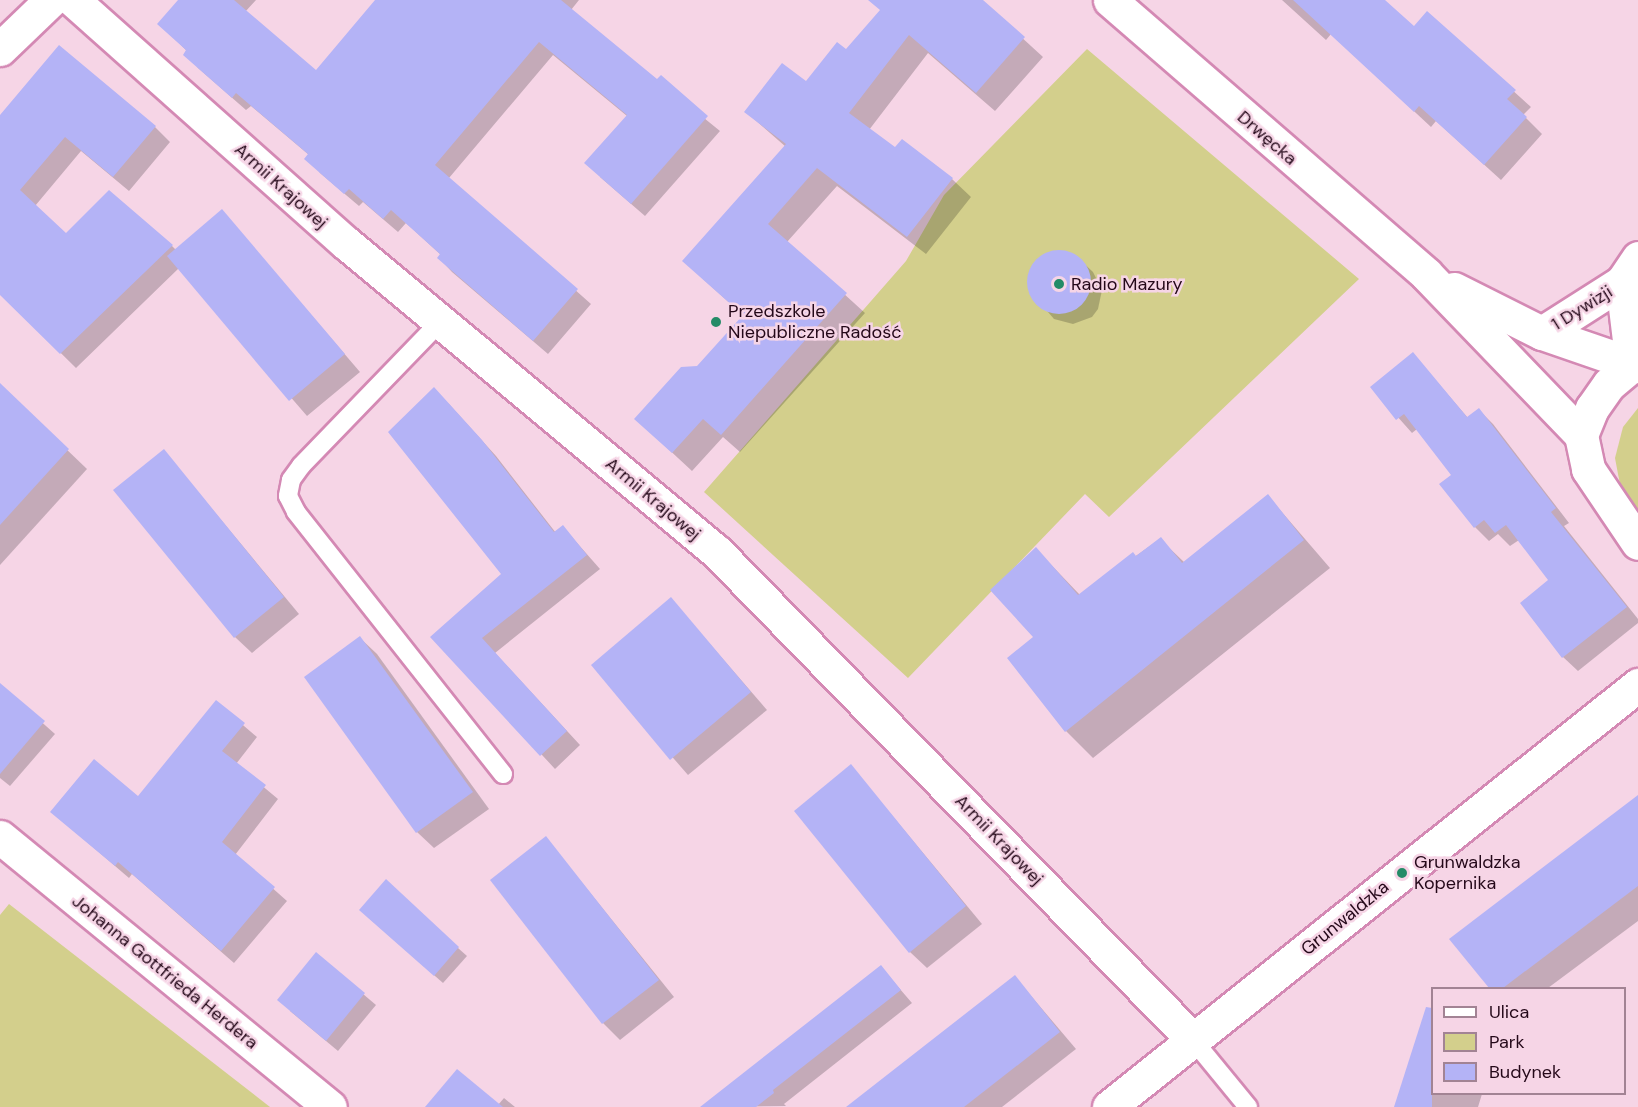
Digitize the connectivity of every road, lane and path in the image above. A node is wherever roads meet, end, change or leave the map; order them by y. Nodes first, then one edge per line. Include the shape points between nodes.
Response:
1 (51, 0) edge
2 (73, 0) edge
3 (1110, 0) edge
4 (0, 49) edge
5 (1630, 270) edge
6 (1426, 274) junction
7 (440, 322) junction
8 (1542, 333) junction
9 (1635, 365) edge
10 (1581, 435) junction
11 (1638, 543) edge
12 (1638, 685) edge
13 (503, 774) dead end
14 (0, 837) edge
15 (1193, 1040) junction
16 (330, 1107) edge
17 (1109, 1107) edge
18 (1248, 1107) edge

1 - 4 street
2 - 7 street, Armii Krajowej
3 - 6 street, Drwęcka
5 - 8 street, 1 Dywizji
5 - 9 street, 1 Dywizji
6 - 8 street, Drwęcka
6 - 10 street, Drwęcka
7 - 13 lane via 301,466 291,480 288,496 296,512
7 - 15 street, Armii Krajowej via 717,552
8 - 9 street, Drwęcka
9 - 10 street via 1609,384 1592,408
10 - 11 street via 1588,469
12 - 15 street, Grunwaldzka
14 - 16 street, Johanna Gottfrieda Herdera
15 - 17 street, Grunwaldzka
15 - 18 lane

